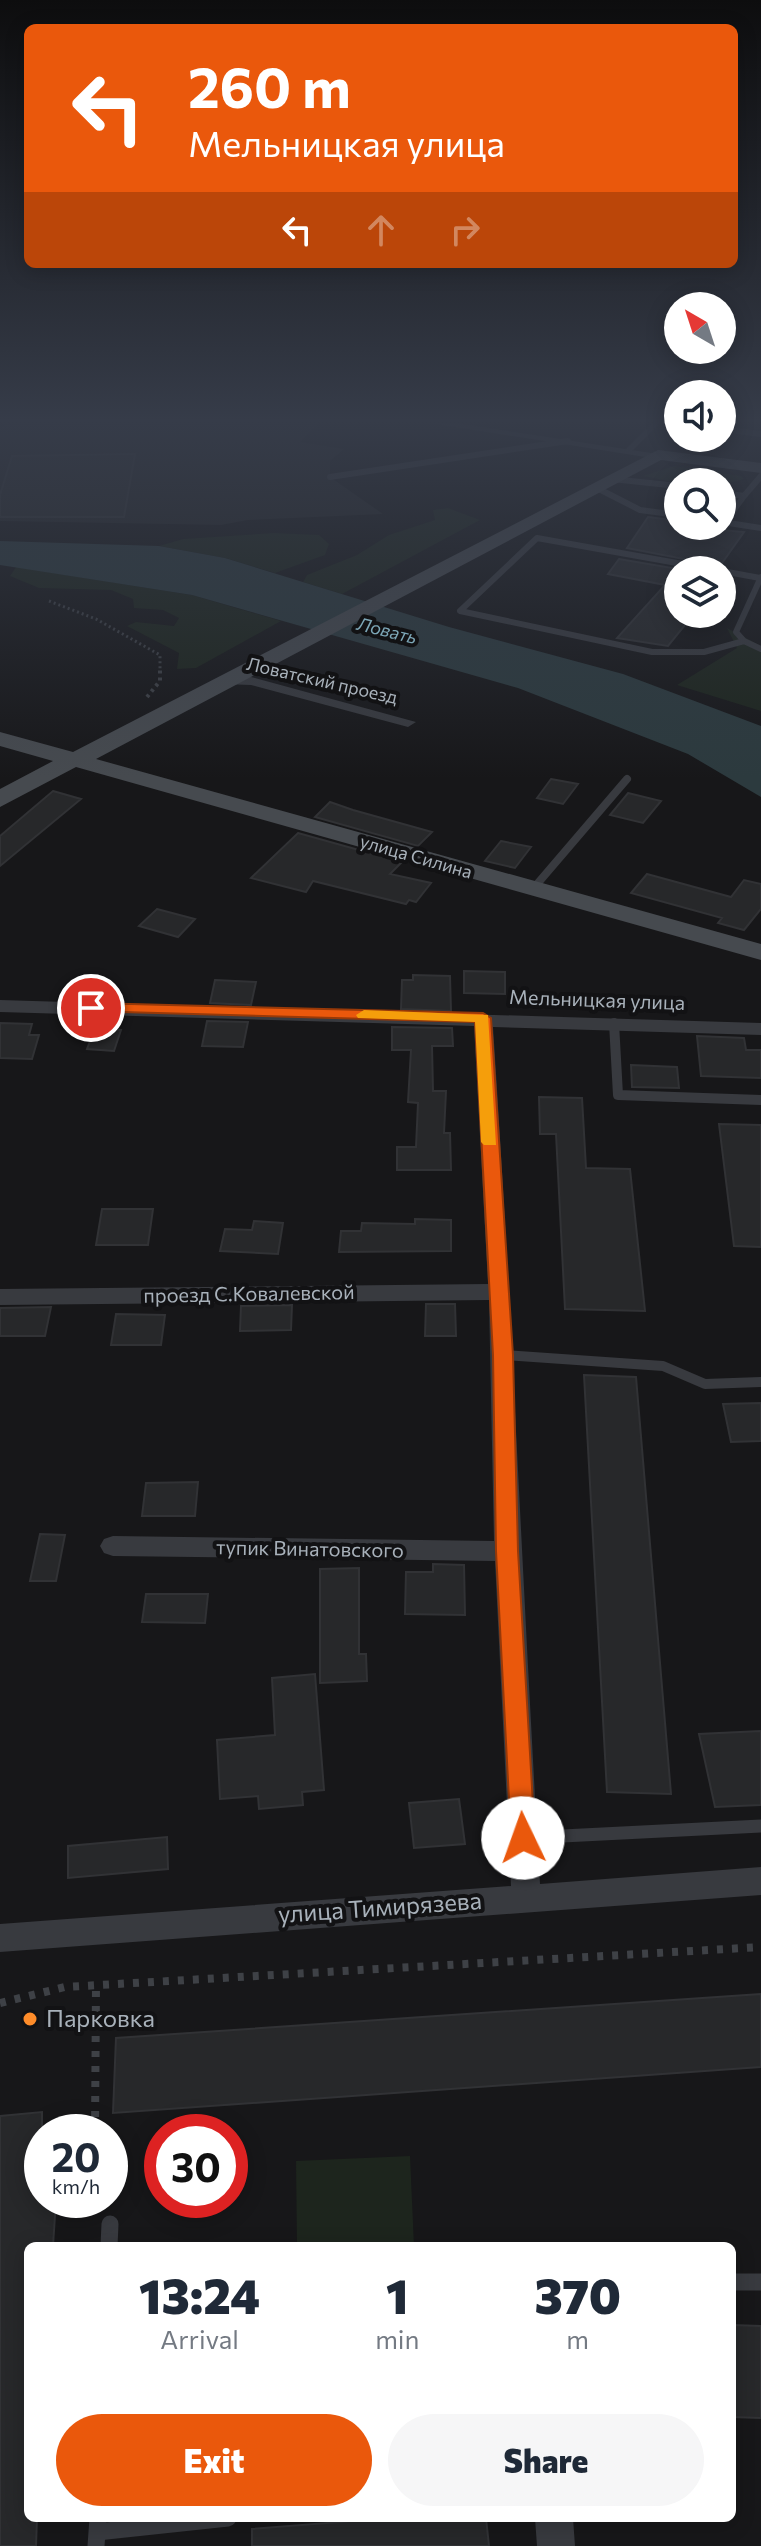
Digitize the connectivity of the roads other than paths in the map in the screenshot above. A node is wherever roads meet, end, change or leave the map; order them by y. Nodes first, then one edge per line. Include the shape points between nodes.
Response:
1 (491, 542) edge
2 (533, 542) edge
3 (559, 542) edge
4 (664, 560) edge
5 (736, 573) edge
6 (761, 577) edge
7 (744, 641) junction
8 (761, 649) edge
9 (227, 681) junction
10 (408, 722) dead end
11 (0, 739) edge
12 (72, 761) junction
13 (627, 779) dead end
14 (0, 800) edge
15 (532, 890) junction
16 (761, 952) edge
17 (0, 1006) edge
18 (483, 1018) junction
19 (614, 1023) junction
20 (761, 1029) edge
21 (761, 1100) edge
22 (498, 1292) junction
23 (0, 1297) edge
24 (503, 1355) junction
25 (761, 1382) edge
26 (113, 1546) dead end
27 (507, 1551) junction
28 (761, 1826) edge
29 (523, 1838) junction
30 (761, 1881) edge
31 (526, 1897) junction
32 (0, 1938) edge
33 (110, 2224) dead end
34 (109, 2242) edge
35 (736, 2282) edge
36 (761, 2282) edge
37 (191, 2522) edge
38 (554, 2522) edge
39 (97, 2532) edge
40 (556, 2546) edge

1 - 9 main road
2 - 7 lane via 460,611 652,652 704,652
3 - 4 lane
5 - 6 lane
6 - 7 lane via 736,632
7 - 8 lane
9 - 10 street, Ловатский проезд via 251,681
9 - 12 main road
11 - 12 main road, улица Силина
12 - 14 main road
12 - 15 main road, улица Силина
13 - 15 lane
15 - 16 main road, улица Силина
17 - 18 street, Мельницкая улица
18 - 19 street, Мельницкая улица
18 - 22 street
19 - 20 street, Мельницкая улица
19 - 21 lane via 618,1095
22 - 23 street, проезд С.Ковалевской
22 - 24 street
24 - 25 lane via 663,1366 705,1384
24 - 27 street
26 - 27 street, тупик Винатовского
27 - 29 street
28 - 29 lane
29 - 31 street
30 - 31 street, улица Тимирязева
31 - 32 street, улица Тимирязева
33 - 34 lane
35 - 36 lane
37 - 39 lane
38 - 40 street

